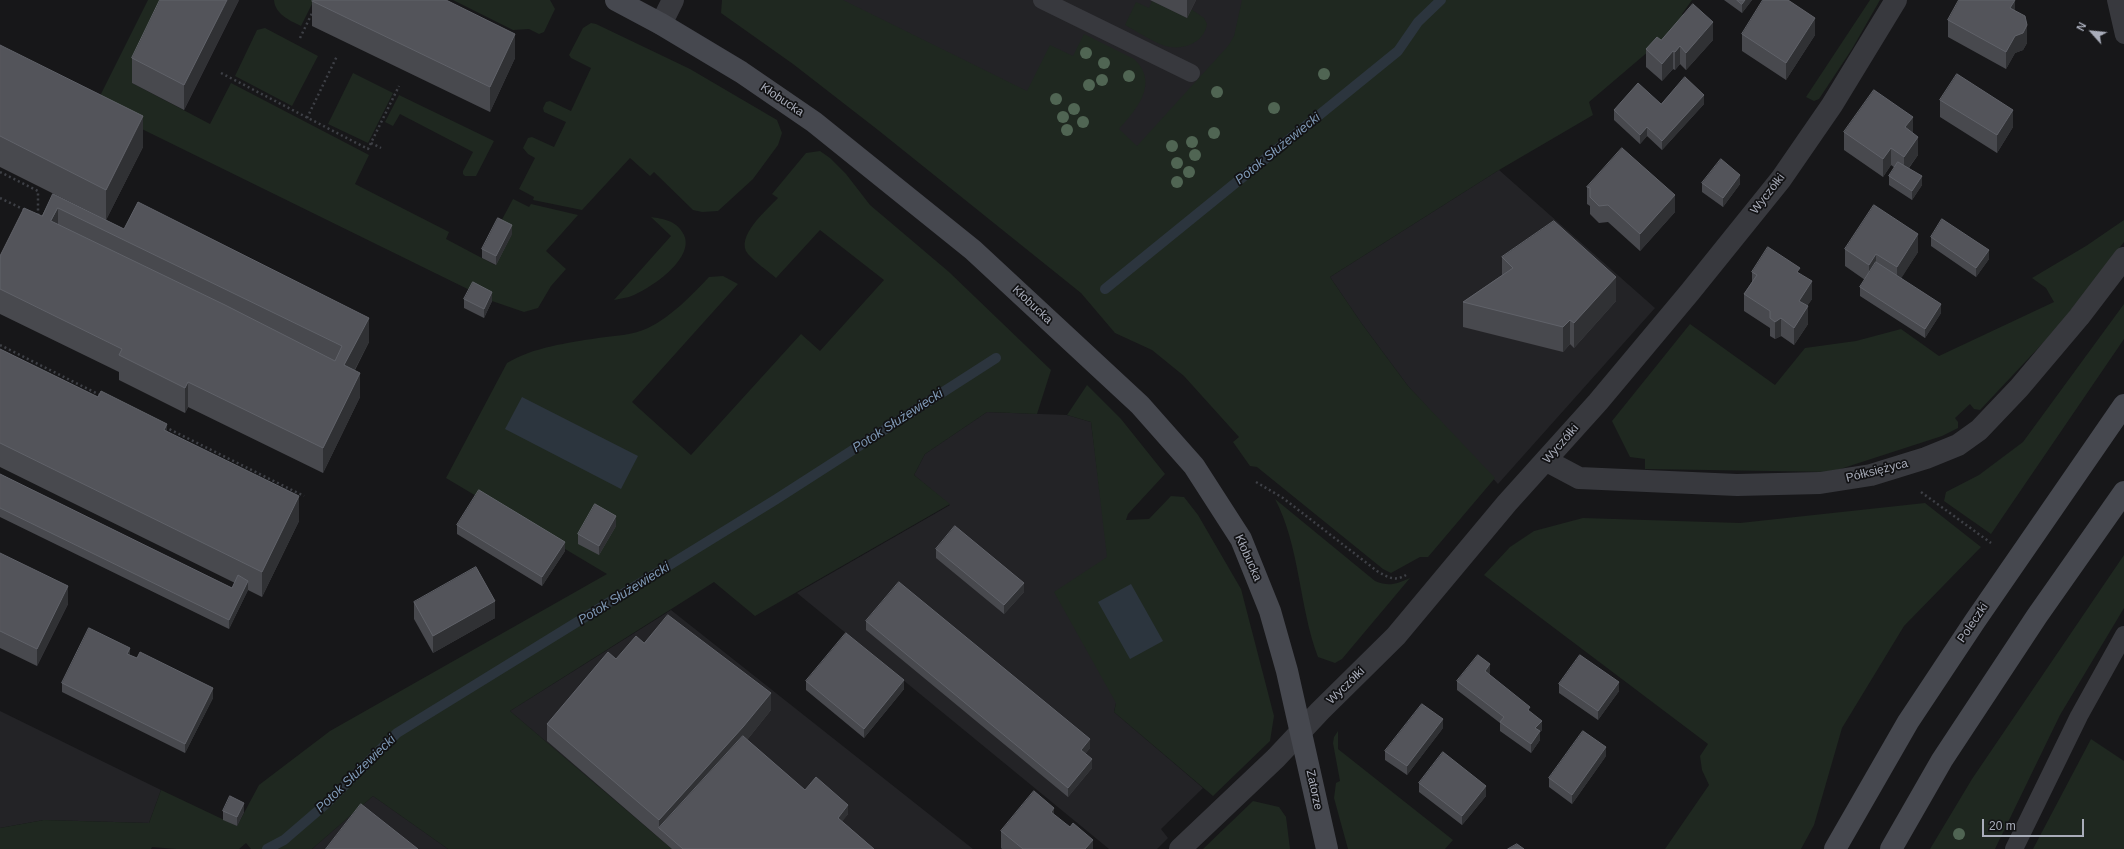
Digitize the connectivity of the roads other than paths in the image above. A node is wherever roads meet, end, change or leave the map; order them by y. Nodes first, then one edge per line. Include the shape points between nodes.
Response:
1 (616, 0) edge
2 (672, 0) edge
3 (1042, 0) edge
4 (1896, 0) edge
5 (2116, 0) edge
6 (661, 24) junction
7 (2124, 35) edge
8 (1191, 73) dead end
9 (2124, 258) edge
10 (2124, 405) edge
11 (1546, 461) junction
12 (2124, 492) edge
13 (2124, 635) edge
14 (1301, 731) junction
15 (1180, 849) edge
16 (1327, 849) edge
17 (1835, 849) edge
18 (1891, 849) edge
19 (2014, 849) edge

1 - 6 street, Kłobucka
2 - 6 street
3 - 8 lane
4 - 11 street, Wyczółki via 1832,105 1781,179 1690,292
5 - 7 lane
6 - 14 street, Kłobucka via 741,72 814,122 973,250 1140,406 1194,466 1241,539 1270,611
9 - 11 street, Półksiężyca via 2079,317 2019,388 1979,430 1958,445 1926,458 1871,475 1820,483 1737,485 1579,478
10 - 17 street, Poleczki via 1908,722
11 - 14 street, Wyczółki via 1507,503 1396,636
12 - 18 street via 2037,616 1946,754
13 - 19 lane via 2079,716
14 - 15 street, Wyczółki
14 - 16 street, Zatorze

